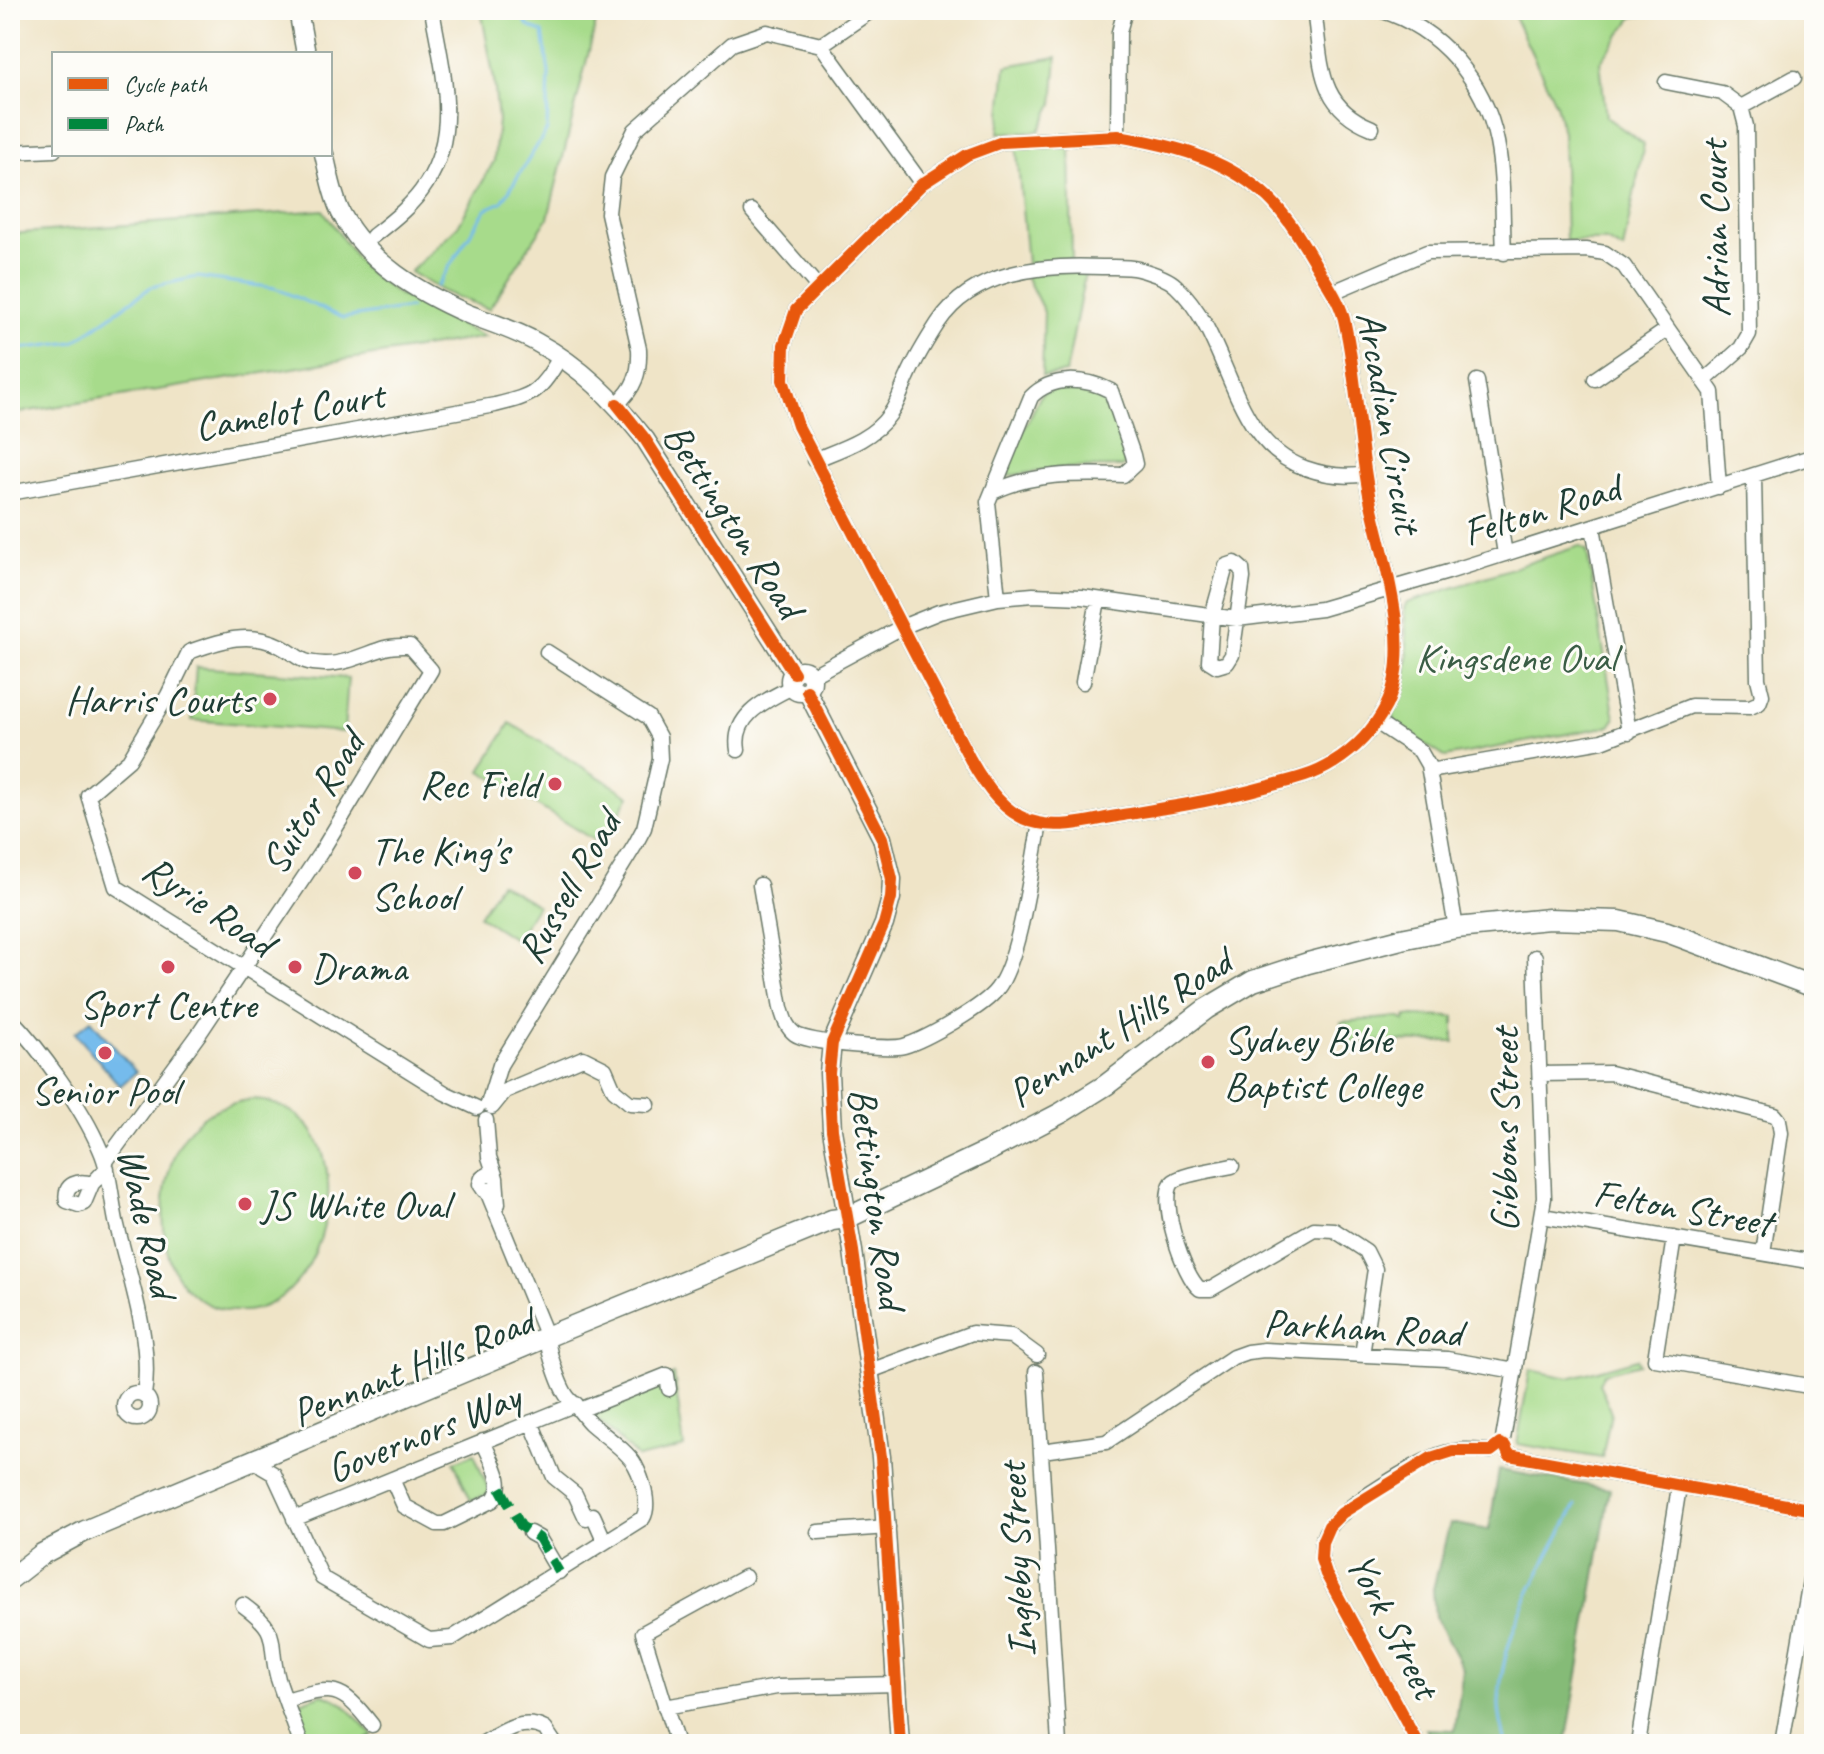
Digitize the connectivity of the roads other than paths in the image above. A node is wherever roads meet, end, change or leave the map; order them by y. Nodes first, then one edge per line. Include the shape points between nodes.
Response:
1 (298, 10) edge
2 (432, 10) edge
3 (872, 10) edge
4 (1125, 10) edge
5 (1314, 10) edge
6 (1380, 10) edge
7 (821, 45) junction
8 (306, 52) edge
9 (1794, 78) dead end
10 (1666, 82) dead end
11 (1741, 107) junction
12 (1372, 128) dead end
13 (1118, 136) junction
14 (52, 150) edge
15 (10, 152) edge
16 (325, 156) edge
17 (922, 184) junction
18 (752, 211) dead end
19 (373, 236) dead end
20 (1504, 253) junction
21 (818, 287) junction
22 (1333, 292) junction
23 (1668, 329) junction
24 (561, 356) junction
25 (1595, 379) dead end
26 (1477, 381) dead end
27 (1704, 381) junction
28 (617, 404) junction
29 (1814, 456) edge
30 (814, 460) junction
31 (1365, 474) junction
32 (1754, 476) junction
33 (1719, 487) junction
34 (993, 492) junction
35 (10, 493) edge
36 (1593, 527) junction
37 (1505, 554) junction
38 (1389, 590) junction
39 (998, 598) junction
40 (1098, 600) junction
41 (1212, 616) junction
42 (1237, 619) junction
43 (902, 627) junction
44 (547, 652) dead end
45 (431, 670) joint
46 (801, 682) junction
47 (1083, 682) dead end
48 (1376, 722) junction
49 (1629, 732) junction
50 (738, 750) dead end
51 (1429, 771) junction
52 (1040, 824) junction
53 (760, 885) dead end
54 (1456, 928) junction
55 (1535, 957) dead end
56 (242, 968) junction
57 (1814, 987) edge
58 (10, 1018) edge
59 (832, 1043) junction
60 (1540, 1074) junction
61 (648, 1104) dead end
62 (486, 1110) junction
63 (106, 1165) junction
64 (1232, 1166) dead end
65 (92, 1184) dead end
66 (1542, 1216) junction
67 (847, 1218) junction
68 (1674, 1238) junction
69 (1763, 1253) junction
70 (1814, 1262) edge
71 (550, 1344) junction
72 (1037, 1355) dead end
73 (1362, 1355) junction
74 (870, 1371) junction
75 (1515, 1371) junction
76 (1036, 1372) dead end
77 (1814, 1387) edge
78 (669, 1389) dead end
79 (138, 1395) dead end
80 (578, 1407) junction
81 (531, 1422) junction
82 (483, 1441) junction
83 (1042, 1451) junction
84 (1501, 1451) junction
85 (268, 1470) junction
86 (392, 1479) junction
87 (1679, 1487) junction
88 (1814, 1510) edge
89 (294, 1519) junction
90 (888, 1527) junction
91 (818, 1532) dead end
92 (530, 1533) dead end
93 (605, 1542) junction
94 (1814, 1557) edge
95 (559, 1572) junction
96 (745, 1577) dead end
97 (10, 1579) edge
98 (10, 1593) edge
99 (243, 1605) dead end
100 (897, 1684) junction
101 (286, 1700) junction
102 (665, 1707) junction
103 (372, 1725) dead end
104 (301, 1744) edge
105 (482, 1744) edge
106 (555, 1744) edge
107 (677, 1744) edge
108 (900, 1744) edge
109 (1059, 1744) edge
110 (1418, 1744) edge
111 (1638, 1744) edge
112 (1782, 1744) edge

1 - 8 main road
2 - 19 street via 447,98 446,135 427,183
3 - 7 street
4 - 13 street via 1119,32
5 - 12 street via 1327,91 1340,110
6 - 20 street via 1405,18 1437,41 1478,90 1497,142
7 - 17 street
7 - 28 street via 767,32 732,44 635,130 612,177 608,213 640,362 637,379
9 - 11 street, Adrian Court
10 - 11 street, Adrian Court via 1722,93
11 - 27 street, Adrian Court via 1746,126 1749,334
13 - 17 street, Arcadian Circuit via 1002,142 967,155
13 - 22 street, Arcadian Circuit via 1170,145 1218,163 1264,193 1299,235
14 - 15 street
16 - 24 main road, Bettington Road via 341,211 388,269 429,295
17 - 21 street, Arcadian Circuit
18 - 21 street
20 - 22 street via 1427,252
20 - 23 street via 1594,250 1612,256
21 - 30 street, Arcadian Circuit via 796,310 784,345 783,380
22 - 31 street, Arcadian Circuit via 1345,322
23 - 25 street
23 - 27 street
24 - 28 main road, Bettington Road
24 - 35 street, Camelot Court via 538,390 512,401
26 - 37 street
27 - 33 street via 1712,392
28 - 46 main road, Bettington Road via 645,439
29 - 32 street, Felton Road
30 - 31 street via 863,439 890,414 940,320 974,288 1019,271 1070,265 1136,268 1174,283 1192,303 1267,446 1291,463 1322,474
30 - 43 street, Arcadian Circuit
31 - 38 street, Arcadian Circuit
32 - 33 street, Felton Road
32 - 49 street via 1761,699 1750,707 1691,706
33 - 36 street, Felton Road
34 - 34 street via 1031,397 1039,389 1073,380 1111,391 1133,455 1131,470 1123,475 1058,473
34 - 39 street via 988,518
36 - 37 street, Felton Road
36 - 49 street
37 - 38 street, Felton Road
38 - 42 street, Felton Road via 1321,609
38 - 48 street, Arcadian Circuit via 1399,661 1388,702
39 - 40 street, Felton Road
39 - 43 street, Felton Road
40 - 41 street, Felton Road
40 - 47 street
41 - 42 street, Felton Road
41 - 42 street via 1209,661 1217,666 1232,655
41 - 42 street via 1226,566 1235,563 1243,578
43 - 46 street, Felton Road
43 - 52 street, Arcadian Circuit via 984,785 1001,802
44 - 62 street, Russell Road via 648,717 659,737 660,759 644,828 500,1065
45 - 56 street, Suitor Road via 321,852
45 - 56 street, Ryrie Road via 410,646 388,646 329,664 303,663 280,646 252,637 226,639 189,652 129,760 88,795 116,887
46 - 50 street, Felton Road via 751,711 736,737
46 - 59 main road, Bettington Road via 882,838 892,879 884,924
48 - 51 street via 1420,751
48 - 52 street, Arcadian Circuit via 1356,747 1299,778 1208,801
49 - 51 street
51 - 54 street
52 - 59 street via 1015,949 998,989 985,1002 905,1045
53 - 59 street via 786,1024 802,1037
54 - 57 highway, Pennant Hills Road via 1549,919 1619,921 1667,932
54 - 67 highway, Pennant Hills Road via 1352,951 1253,981 1061,1113
55 - 60 street, Gibbons Street
56 - 62 street, Ryrie Road via 445,1093
56 - 63 street, Suitor Road
58 - 63 street, Wade Road via 77,1107
59 - 67 main road, Bettington Road via 830,1116
60 - 66 street, Gibbons Street
60 - 69 street via 1610,1073 1775,1115 1781,1133
61 - 62 street via 630,1103 614,1090 605,1069 583,1058 505,1091
62 - 71 street, Russell Road via 498,1217
63 - 65 street, Suitor Road
63 - 79 street, Wade Road via 146,1372
64 - 73 street via 1182,1177 1170,1186 1176,1245 1193,1283 1211,1289 1314,1229 1334,1230 1362,1247 1373,1262
66 - 68 street, Felton Street
66 - 75 street, Gibbons Street
67 - 71 highway, Pennant Hills Road via 832,1220
67 - 74 main road, Bettington Road
68 - 69 street, Felton Street
68 - 77 street via 1655,1359
69 - 70 street, Felton Street
71 - 80 street
71 - 85 highway, Pennant Hills Road
71 - 97 highway, Pennant Hills Road via 85,1531
72 - 74 street via 1011,1336 972,1333
73 - 75 street, Parkham Road via 1447,1359
73 - 83 street, Parkham Road via 1247,1352 1106,1442
74 - 90 main road, Bettington Road
75 - 84 street, Gibbons Street
76 - 83 street, Ingleby Street
78 - 80 street, Governors Way via 667,1375
80 - 81 street, Governors Way
80 - 93 street via 635,1463 646,1502 643,1518
81 - 82 street, Governors Way
81 - 93 street via 554,1477 575,1494 586,1518 593,1515
82 - 86 street, Governors Way
82 - 86 street via 499,1493 444,1524 404,1506
83 - 109 street, Ingleby Street
84 - 87 street, York Street
84 - 110 street, York Street via 1453,1451 1431,1458 1342,1513 1322,1542 1326,1574
85 - 89 street
85 - 98 highway, Pennant Hills Road via 76,1546
86 - 89 street, Governors Way
87 - 88 street, York Street
87 - 111 street
89 - 95 street via 322,1578 429,1640 452,1638
90 - 91 street
90 - 100 main road, Bettington Road
92 - 95 street via 539,1538
93 - 95 street
94 - 112 street
96 - 102 street via 643,1633
99 - 101 street via 271,1633
100 - 102 street via 777,1687
100 - 108 main road, Bettington Road
101 - 103 street via 331,1690 350,1699
101 - 104 street
102 - 107 street
105 - 106 street via 524,1724 545,1729

